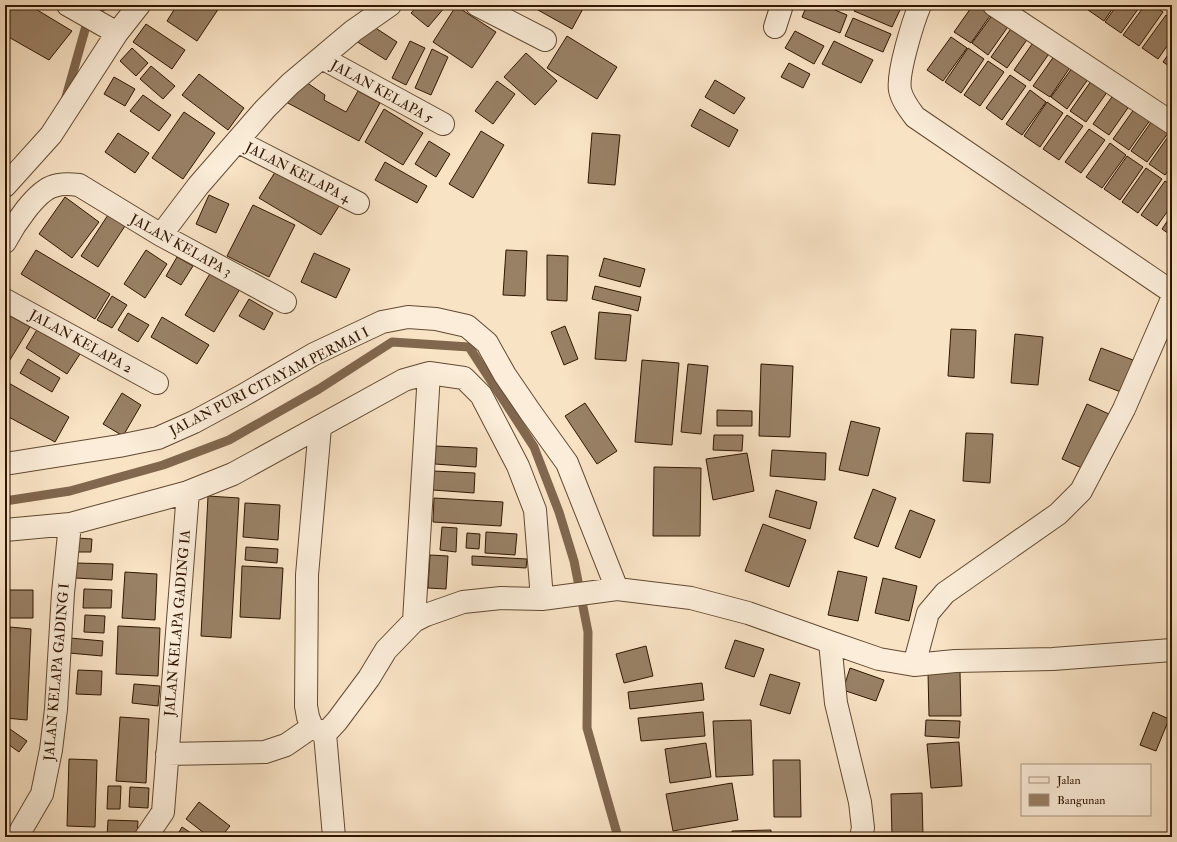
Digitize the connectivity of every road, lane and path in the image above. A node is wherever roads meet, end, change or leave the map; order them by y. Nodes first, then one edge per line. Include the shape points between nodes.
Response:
1 (68, 5) edge
2 (139, 5) edge
3 (390, 5) edge
4 (477, 5) edge
5 (782, 5) edge
6 (920, 5) edge
7 (994, 5) edge
8 (775, 26) dead end
9 (109, 29) junction
10 (545, 40) dead end
11 (322, 58) junction
12 (1172, 123) edge
13 (443, 124) dead end
14 (237, 140) junction
15 (5, 186) edge
16 (358, 203) dead end
17 (161, 235) junction
18 (5, 242) edge
19 (1172, 292) edge
20 (1172, 299) edge
21 (5, 300) edge
22 (284, 302) dead end
23 (430, 373) junction
24 (157, 383) dead end
25 (320, 427) junction
26 (5, 464) edge
27 (188, 492) junction
28 (70, 524) junction
29 (5, 530) edge
30 (610, 590) junction
31 (542, 599) junction
32 (414, 621) junction
33 (830, 642) junction
34 (1172, 650) edge
35 (914, 665) junction
36 (318, 730) junction
37 (167, 754) junction
38 (17, 837) edge
39 (146, 837) edge
40 (334, 837) edge
41 (861, 837) edge

1 - 9 street
2 - 9 street
3 - 11 street via 353,31
4 - 10 street
5 - 8 street
6 - 19 street via 901,71 900,90 906,106 915,117
7 - 12 street
9 - 15 street via 51,135
11 - 13 street, JALAN KELAPA 5
11 - 14 street via 290,84
14 - 16 street, JALAN KELAPA 4
14 - 17 street
17 - 18 street, JALAN KELAPA 3 via 79,185 65,184 42,192
17 - 22 street, JALAN KELAPA 3
20 - 35 street via 1124,409 1081,491 1058,514 945,593 928,613
21 - 24 street, JALAN KELAPA 2
23 - 25 street via 404,380
23 - 31 street via 464,378 481,395 518,466 535,510
23 - 32 street
25 - 27 street via 233,474
25 - 36 street via 307,575 306,706 308,717
26 - 30 street, JALAN PURI CITAYAM PERMAI I via 158,438 194,422 314,354 382,322 408,317 436,318 467,326 487,343 505,375 567,463
27 - 28 street
27 - 37 street, JALAN KELAPA GADING IA
28 - 29 street
28 - 38 street, JALAN KELAPA GADING I via 52,750 42,794
30 - 31 street
30 - 33 street via 691,598 748,613
31 - 32 street via 501,598 463,602
32 - 36 street via 386,650 337,721
33 - 35 street via 879,658
33 - 41 street via 836,703 860,802 863,828
34 - 35 street via 1053,659
36 - 37 street via 265,752
36 - 40 street
37 - 39 street, JALAN KELAPA GADING IA via 162,812

